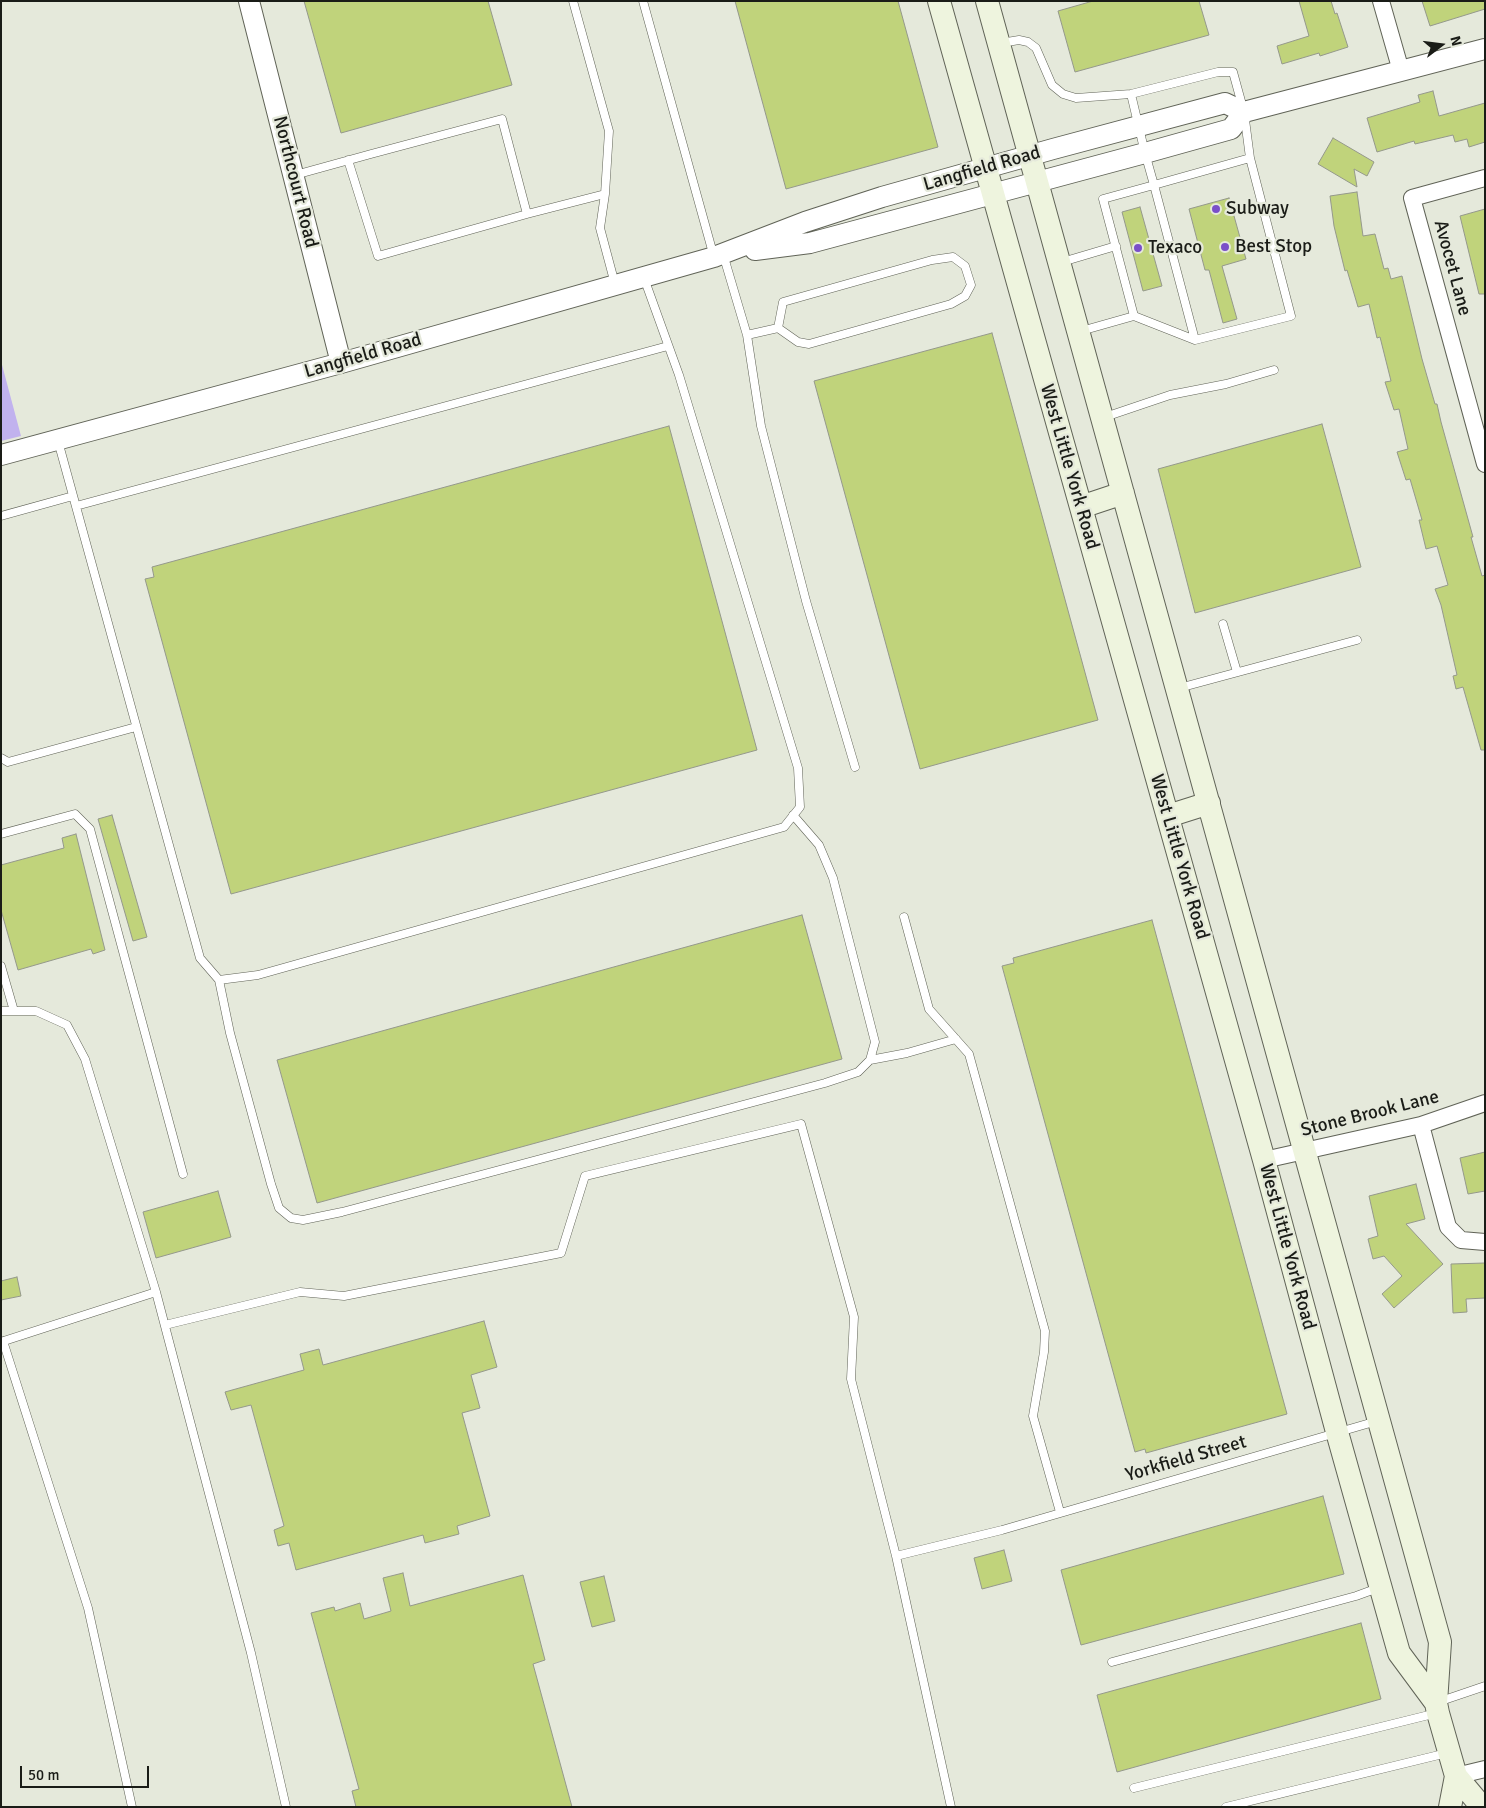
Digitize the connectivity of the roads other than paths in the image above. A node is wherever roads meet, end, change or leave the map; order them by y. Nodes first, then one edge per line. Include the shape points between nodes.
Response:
1 (249, 1) edge
2 (573, 1) edge
3 (643, 1) edge
4 (939, 1) edge
5 (987, 1) edge
6 (1382, 1) edge
7 (999, 43) junction
8 (1485, 49) edge
9 (1401, 71) junction
10 (1132, 94) junction
11 (1244, 112) junction
12 (1139, 126) junction
13 (1145, 153) junction
14 (1031, 156) junction
15 (1250, 158) junction
16 (348, 160) junction
17 (986, 168) junction
18 (293, 176) junction
19 (1485, 178) edge
20 (1038, 182) junction
21 (1154, 185) junction
22 (605, 194) junction
23 (993, 194) junction
24 (527, 214) junction
25 (1116, 246) junction
26 (718, 256) junction
27 (1060, 263) junction
28 (643, 277) junction
29 (615, 285) junction
30 (1134, 316) junction
31 (778, 328) junction
32 (1079, 332) junction
33 (748, 335) junction
34 (1195, 340) junction
35 (668, 346) junction
36 (341, 363) junction
37 (1274, 370) dead end
38 (1103, 418) junction
39 (57, 440) junction
40 (1, 455) edge
41 (1485, 464) edge
42 (1124, 493) junction
43 (73, 496) junction
44 (76, 506) junction
45 (1080, 507) junction
46 (1, 516) edge
47 (1223, 624) dead end
48 (1357, 640) dead end
49 (1237, 672) junction
50 (1178, 688) junction
51 (136, 726) junction
52 (1, 758) edge
53 (856, 767) dead end
54 (1209, 803) junction
55 (793, 815) junction
56 (1168, 816) junction
57 (1, 834) edge
58 (904, 918) dead end
59 (1, 966) edge
60 (219, 980) junction
61 (1, 1011) edge
62 (14, 1011) junction
63 (956, 1039) junction
64 (870, 1060) junction
65 (1485, 1103) edge
66 (1420, 1125) junction
67 (1305, 1151) junction
68 (1264, 1160) junction
69 (183, 1174) dead end
70 (1485, 1242) edge
71 (156, 1292) junction
72 (165, 1325) junction
73 (2, 1342) edge
74 (1379, 1420) junction
75 (1337, 1432) junction
76 (1060, 1512) junction
77 (896, 1556) junction
78 (1380, 1588) junction
79 (1112, 1662) dead end
80 (1485, 1686) edge
81 (1437, 1708) junction
82 (1449, 1752) junction
83 (1485, 1769) edge
84 (1456, 1776) junction
85 (1134, 1788) dead end
86 (132, 1807) edge
87 (286, 1807) edge
88 (952, 1807) edge
89 (1226, 1807) edge
90 (1450, 1807) edge
91 (1482, 1807) edge

1 - 18 street, Northcourt Road
2 - 22 lane via 609,131
3 - 26 lane
4 - 17 main road, West Little York Road
5 - 7 main road, West Little York Road
6 - 9 street
7 - 10 lane via 1019,40 1036,48 1052,85 1063,94 1090,98
7 - 14 main road, West Little York Road
8 - 9 street
9 - 11 street
10 - 11 lane via 1218,72 1233,72
10 - 12 lane
11 - 12 street, Langfield Road via 1225,103
11 - 13 street, Langfield Road via 1231,129
11 - 15 lane
12 - 13 lane
12 - 14 street, Langfield Road
13 - 20 street, Langfield Road
13 - 21 lane
14 - 17 street, Langfield Road
14 - 20 main road, West Little York Road
15 - 21 lane
15 - 34 lane via 1291,316
16 - 18 lane
16 - 24 lane via 378,256
16 - 24 lane via 502,119
17 - 23 main road, West Little York Road
17 - 26 street, Langfield Road via 805,222
18 - 36 street, Northcourt Road
19 - 41 street, Avocet Lane via 1412,198
20 - 23 street, Langfield Road
20 - 27 main road, West Little York Road
21 - 25 lane via 1103,199
21 - 34 lane
22 - 24 lane
22 - 29 lane via 600,228
23 - 26 street, Langfield Road via 810,242
23 - 45 main road, West Little York Road
25 - 27 lane
25 - 30 lane
26 - 28 street, Langfield Road
26 - 33 lane
27 - 32 main road, West Little York Road
28 - 29 street, Langfield Road
28 - 35 lane
29 - 36 street, Langfield Road
30 - 32 lane
30 - 34 lane
31 - 31 lane via 782,302 932,260 953,257 966,266 971,285 965,296 951,304 809,344 798,342
31 - 33 lane
32 - 38 main road, West Little York Road
33 - 53 lane via 760,426 806,601
35 - 44 lane
35 - 55 lane via 798,768 800,807
36 - 39 street, Langfield Road
37 - 38 lane via 1170,395
38 - 42 main road, West Little York Road
39 - 40 street, Langfield Road
39 - 43 lane
42 - 45 main road
42 - 50 main road, West Little York Road
43 - 44 lane
43 - 46 lane
44 - 51 lane
45 - 56 main road, West Little York Road
47 - 49 lane
48 - 49 lane
49 - 50 lane
50 - 54 main road, West Little York Road
51 - 52 lane via 8,762
51 - 60 lane via 200,958
54 - 56 main road
54 - 67 main road, West Little York Road
55 - 60 lane via 784,827 258,975
55 - 64 lane via 819,845 833,878 875,1042
56 - 68 main road, West Little York Road
57 - 69 lane via 75,814 90,829
58 - 63 lane via 929,1009
59 - 62 lane
60 - 64 lane via 230,1033 279,1208 291,1218 303,1220 825,1083 858,1072
61 - 62 lane
62 - 71 lane via 36,1011 67,1025 85,1059
63 - 64 lane
63 - 76 lane via 969,1054 1045,1331 1033,1416
65 - 66 street, Stone Brook Lane
66 - 67 street, Stone Brook Lane
66 - 70 street via 1448,1226 1461,1240
67 - 68 street, Stone Brook Lane
67 - 74 main road, West Little York Road
68 - 75 main road, West Little York Road
71 - 72 lane
71 - 73 lane
72 - 77 lane via 300,1292 344,1296 561,1253 585,1176 801,1124 854,1317 851,1379
72 - 87 lane via 251,1653
73 - 86 lane via 88,1608
74 - 75 lane, Yorkfield Street
74 - 81 main road, West Little York Road via 1440,1642
75 - 76 lane, Yorkfield Street
75 - 78 main road, West Little York Road
76 - 77 lane, Yorkfield Street
77 - 88 lane
78 - 79 lane
78 - 81 main road, West Little York Road via 1399,1653
80 - 81 lane
81 - 82 main road, West Little York Road
81 - 85 lane
82 - 84 main road, West Little York Road
82 - 89 lane
83 - 84 street
84 - 90 main road, West Little York Road
84 - 91 main road, West Little York Road

